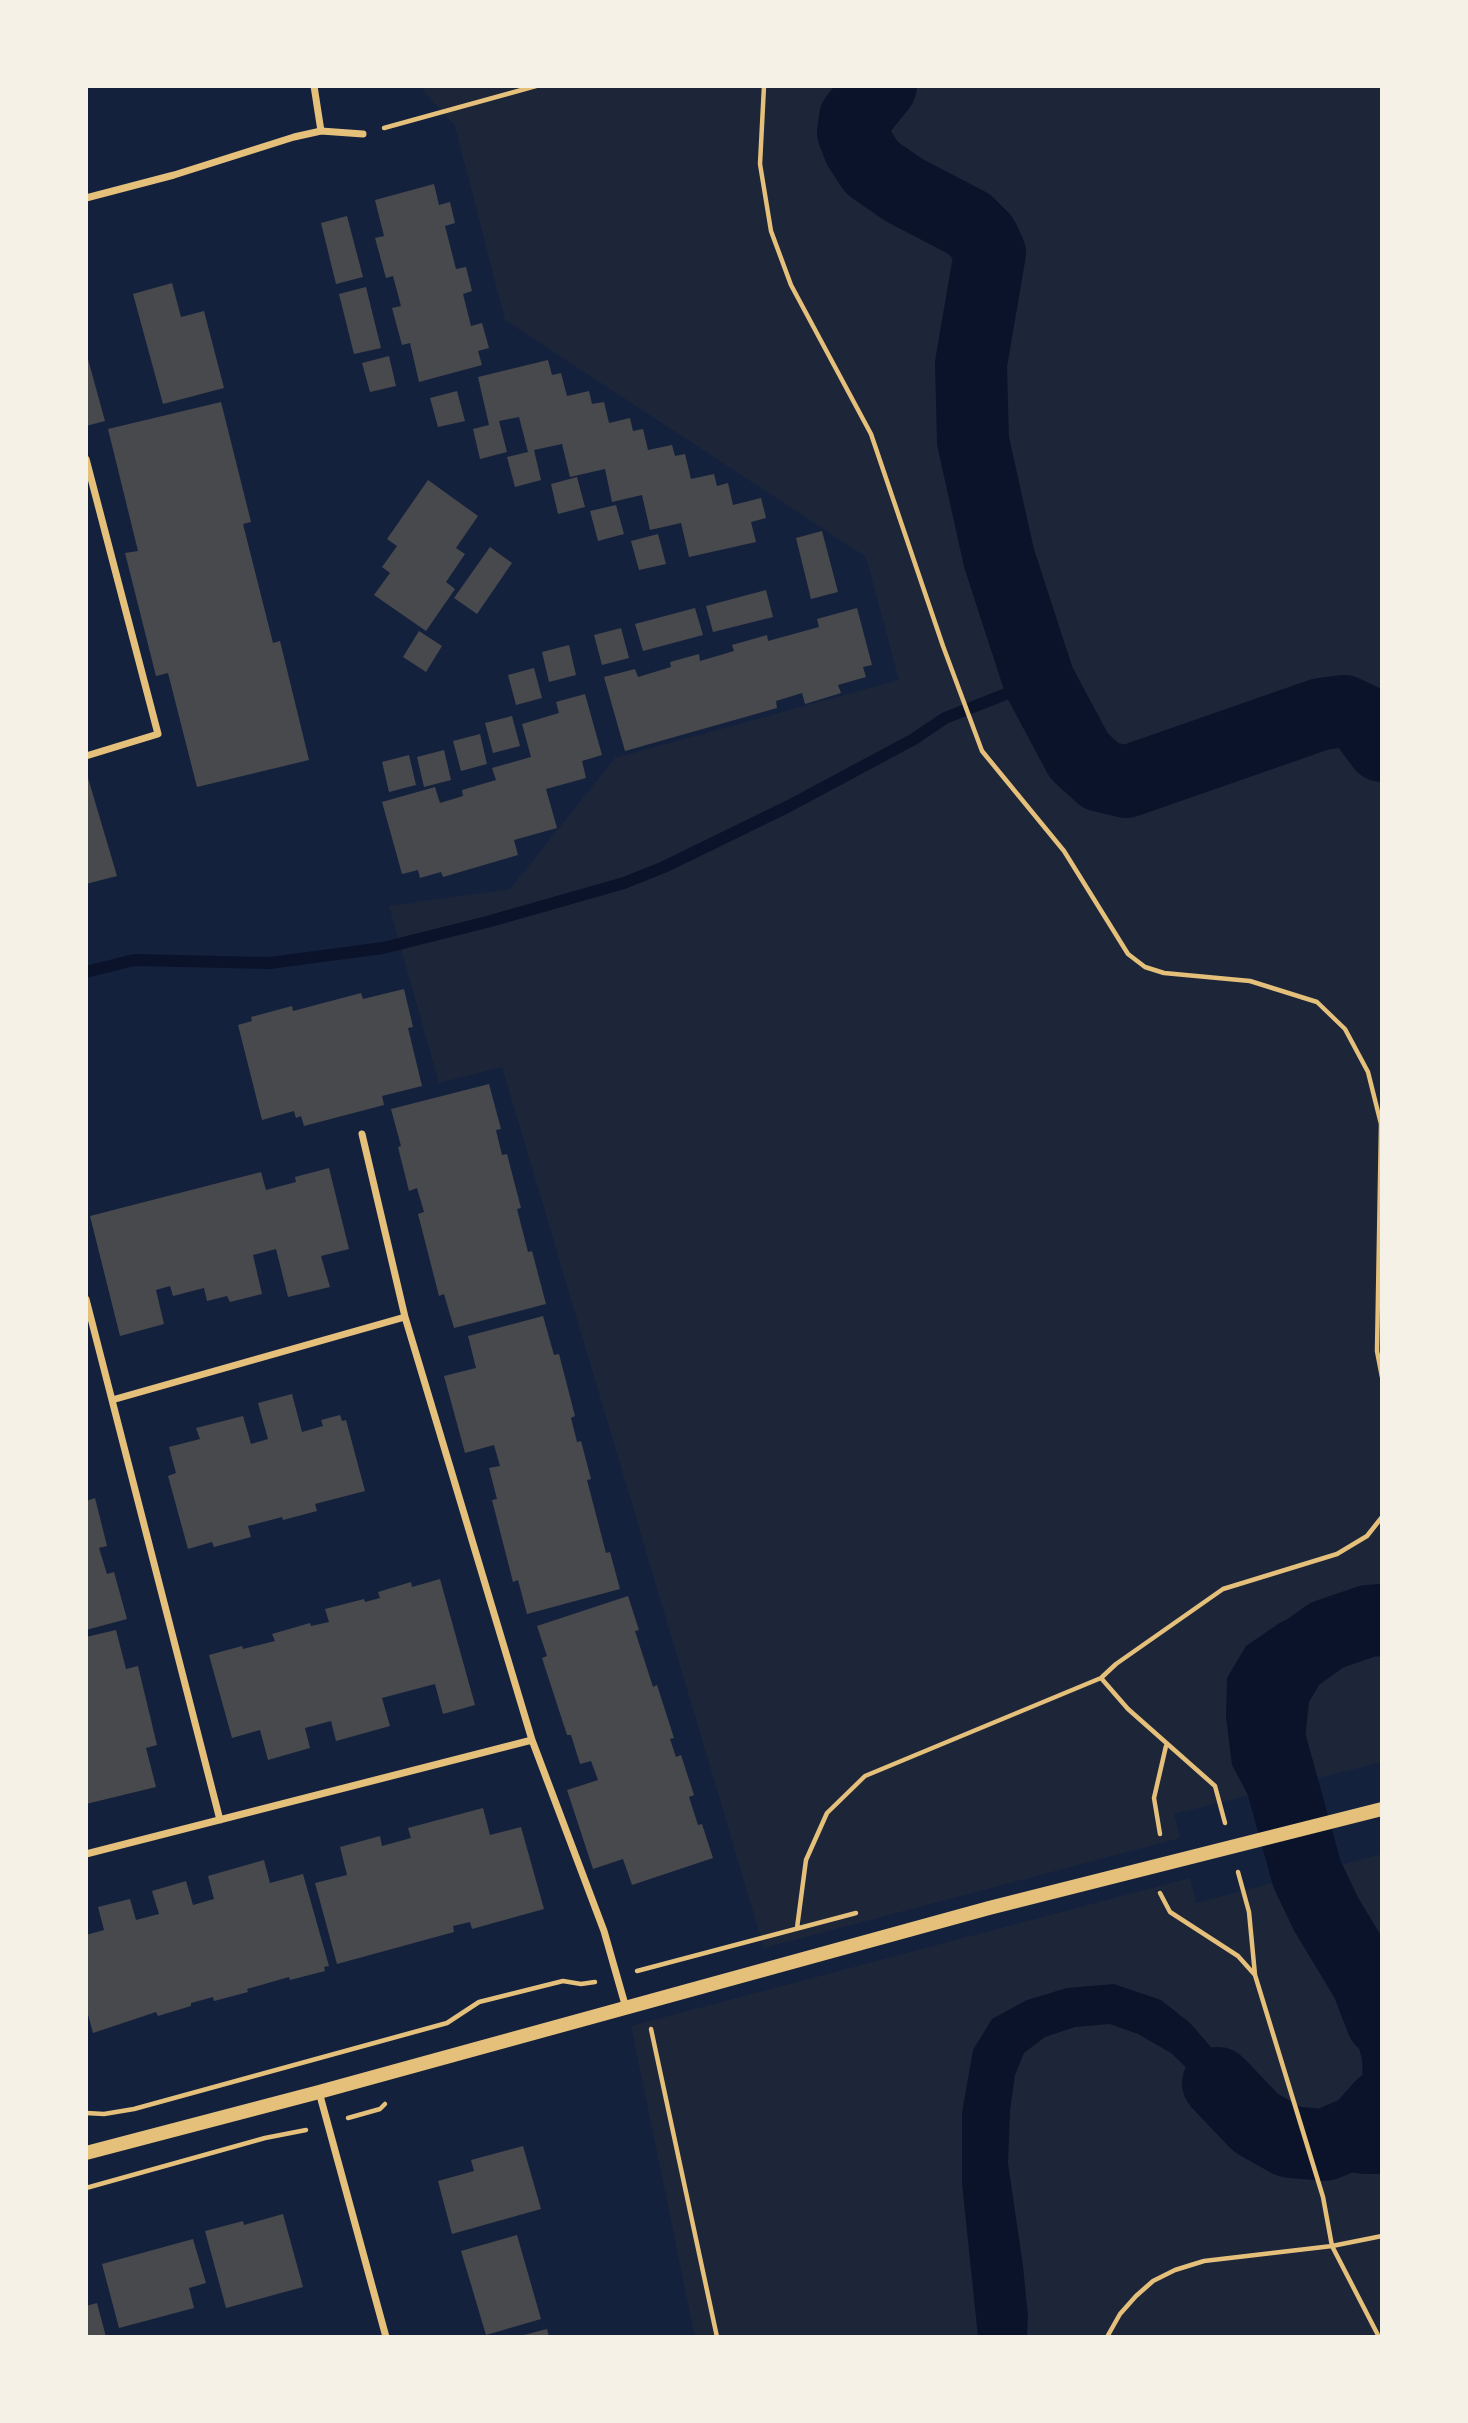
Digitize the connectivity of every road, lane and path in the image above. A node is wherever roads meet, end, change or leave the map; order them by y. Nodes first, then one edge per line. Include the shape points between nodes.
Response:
1 (314, 86) edge
2 (536, 86) edge
3 (764, 86) edge
4 (321, 131) junction
5 (363, 134) joint
6 (86, 198) edge
7 (86, 458) edge
8 (86, 756) edge
9 (362, 1134) dead end
10 (86, 1299) edge
11 (405, 1317) junction
12 (1382, 1377) edge
13 (111, 1400) junction
14 (1382, 1517) edge
15 (1101, 1678) junction
16 (532, 1740) junction
17 (1166, 1745) junction
18 (1382, 1809) edge
19 (220, 1820) junction
20 (1225, 1824) dead end
21 (1160, 1834) dead end
22 (86, 1854) edge
23 (1235, 1861) dead end
24 (1159, 1893) dead end
25 (797, 1928) dead end
26 (1255, 1975) junction
27 (596, 1982) dead end
28 (626, 2008) junction
29 (651, 2028) dead end
30 (319, 2092) junction
31 (380, 2109) dead end
32 (86, 2113) edge
33 (365, 2114) dead end
34 (291, 2134) dead end
35 (86, 2153) edge
36 (86, 2188) edge
37 (1382, 2236) edge
38 (1332, 2246) junction
39 (386, 2337) edge
40 (717, 2337) edge
41 (1107, 2337) edge
42 (1378, 2337) edge

1 - 4 street
2 - 5 path
3 - 12 path via 760,164 771,231 791,285 871,434 982,751 1065,850 1128,954 1145,967 1164,973 1250,981 1317,1002 1345,1030 1368,1072 1381,1124 1377,1351
4 - 5 street
4 - 6 street
7 - 8 street via 158,734
9 - 11 street
10 - 13 street
11 - 13 street
11 - 16 street
13 - 19 street
14 - 15 path via 1367,1536 1337,1554 1223,1589
15 - 17 path
15 - 25 path via 864,1776 827,1813 806,1860
16 - 19 street
16 - 28 street via 604,1931
17 - 20 path via 1215,1786
17 - 21 path via 1154,1798
18 - 28 main road via 989,1908
19 - 22 street
23 - 26 path via 1249,1912
24 - 26 path via 1170,1912 1238,1956
26 - 38 path via 1323,2197
27 - 32 path via 563,1981 479,2002 447,2023 134,2109
28 - 30 main road
29 - 40 path
30 - 35 main road
30 - 39 street
31 - 33 path
34 - 36 path
37 - 38 path
38 - 41 path via 1204,2261 1175,2270 1136,2296
38 - 42 path

